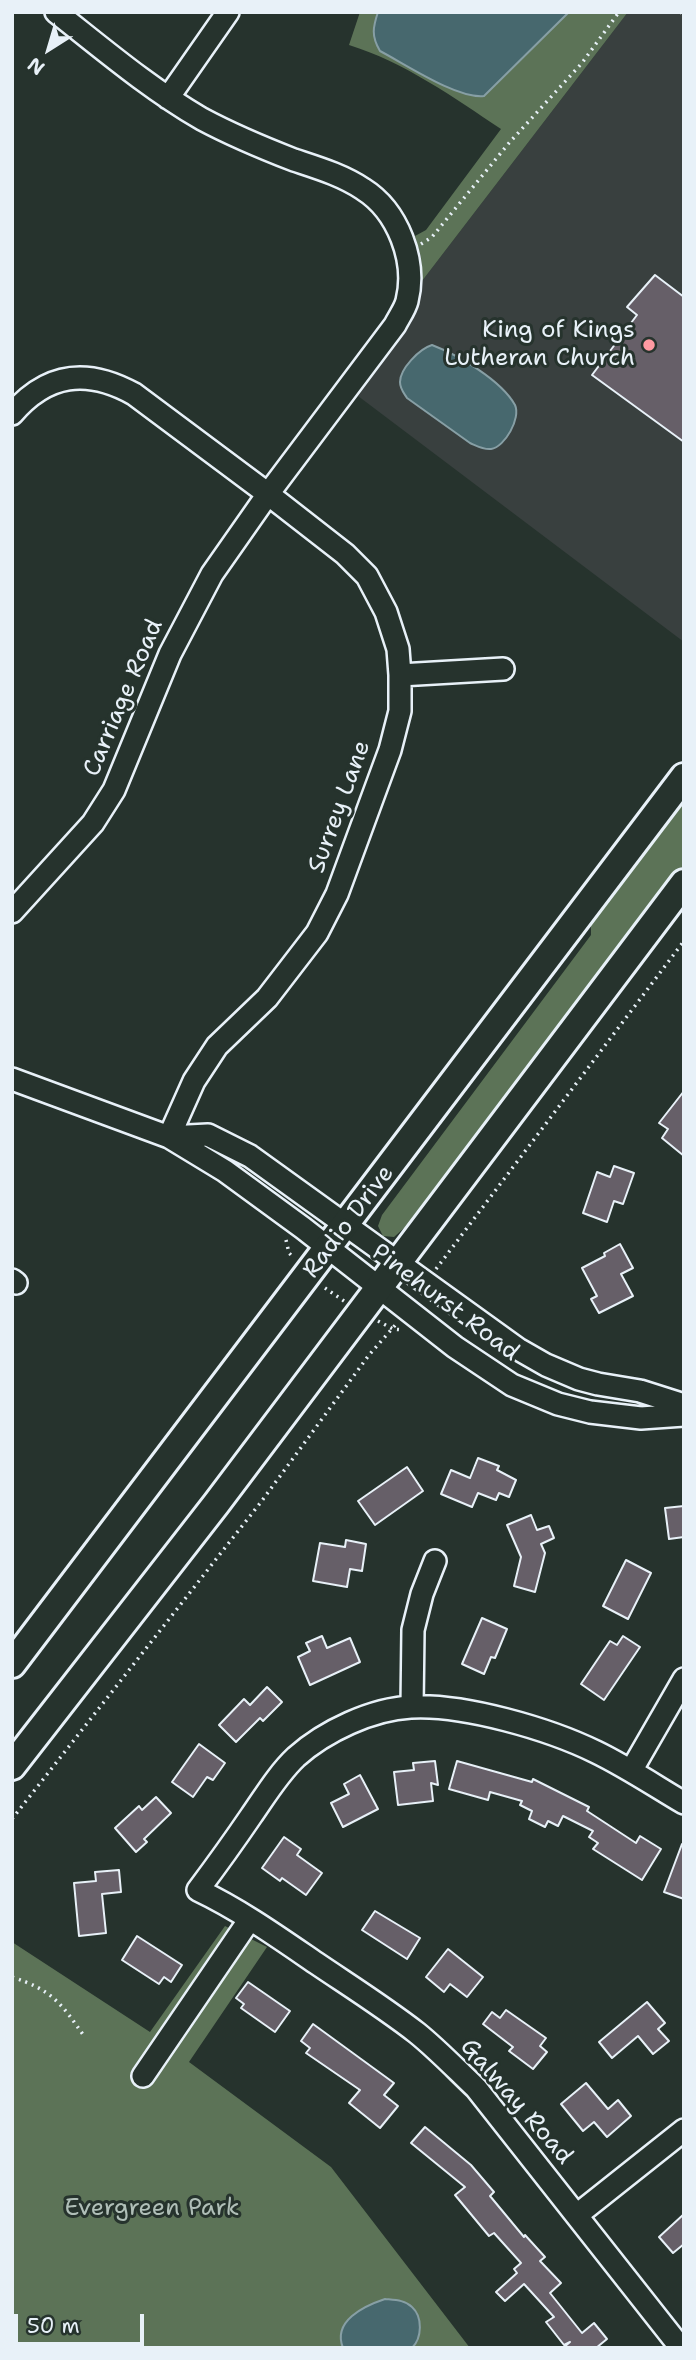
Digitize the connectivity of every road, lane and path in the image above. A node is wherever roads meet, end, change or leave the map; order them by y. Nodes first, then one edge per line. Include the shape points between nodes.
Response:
1 (55, 12) edge
2 (228, 12) edge
3 (619, 12) edge
4 (168, 98) junction
5 (422, 243) dead end
6 (12, 414) edge
7 (268, 494) junction
8 (503, 669) dead end
9 (400, 675) junction
10 (684, 778) edge
11 (684, 883) edge
12 (12, 912) edge
13 (684, 941) edge
14 (12, 1079) edge
15 (169, 1137) junction
16 (346, 1225) junction
17 (282, 1233) dead end
18 (329, 1248) junction
19 (399, 1262) junction
20 (441, 1263) dead end
21 (310, 1273) junction
22 (379, 1288) junction
23 (361, 1311) junction
24 (684, 1405) edge
25 (684, 1415) edge
26 (435, 1561) dead end
27 (12, 1664) edge
28 (684, 1679) edge
29 (412, 1707) junction
30 (12, 1766) edge
31 (631, 1771) junction
32 (684, 1803) edge
33 (12, 1819) edge
34 (250, 1919) junction
35 (12, 1977) edge
36 (84, 2036) dead end
37 (143, 2076) dead end
38 (684, 2130) edge
39 (577, 2215) junction
40 (681, 2348) edge

1 - 4 street, Carriage Road
2 - 4 street
3 - 5 path via 582,63
4 - 7 street, Carriage Road via 229,133 365,190 384,208 407,250 407,300 395,324
6 - 7 street, Surrey Lane via 49,383 96,378 134,394
7 - 9 street, Surrey Lane via 367,576 386,612 398,649
7 - 12 street, Carriage Road via 191,611 114,790 93,823
8 - 9 street
9 - 15 street, Surrey Lane via 400,711 390,750 337,894 317,933 267,998 217,1046 194,1081
10 - 16 main road, Radio Drive
11 - 19 main road
13 - 20 path
14 - 15 street, Pinehurst Road
15 - 16 street, Pinehurst Road via 208,1135 225,1142
15 - 18 street, Pinehurst Road via 238,1180
16 - 18 main road, Radio Drive
16 - 19 street, Pinehurst Road
17 - 21 path via 289,1252
18 - 21 main road, Radio Drive
18 - 22 street, Pinehurst Road
19 - 22 main road
19 - 24 street, Pinehurst Road via 547,1366
21 - 23 path via 328,1292
21 - 27 main road, Radio Drive
22 - 23 main road
22 - 25 street, Pinehurst Road via 477,1363 535,1396 615,1415
23 - 30 main road
23 - 33 path via 393,1329
26 - 29 street via 413,1630
28 - 31 street
29 - 31 street via 509,1721 596,1751
29 - 34 street, Galway Road via 366,1715 331,1733 297,1757 273,1784 198,1890
31 - 32 street
34 - 37 street
34 - 39 street, Galway Road via 419,2034 476,2088
35 - 36 path via 51,1994
38 - 39 street
39 - 40 street, Galway Road

